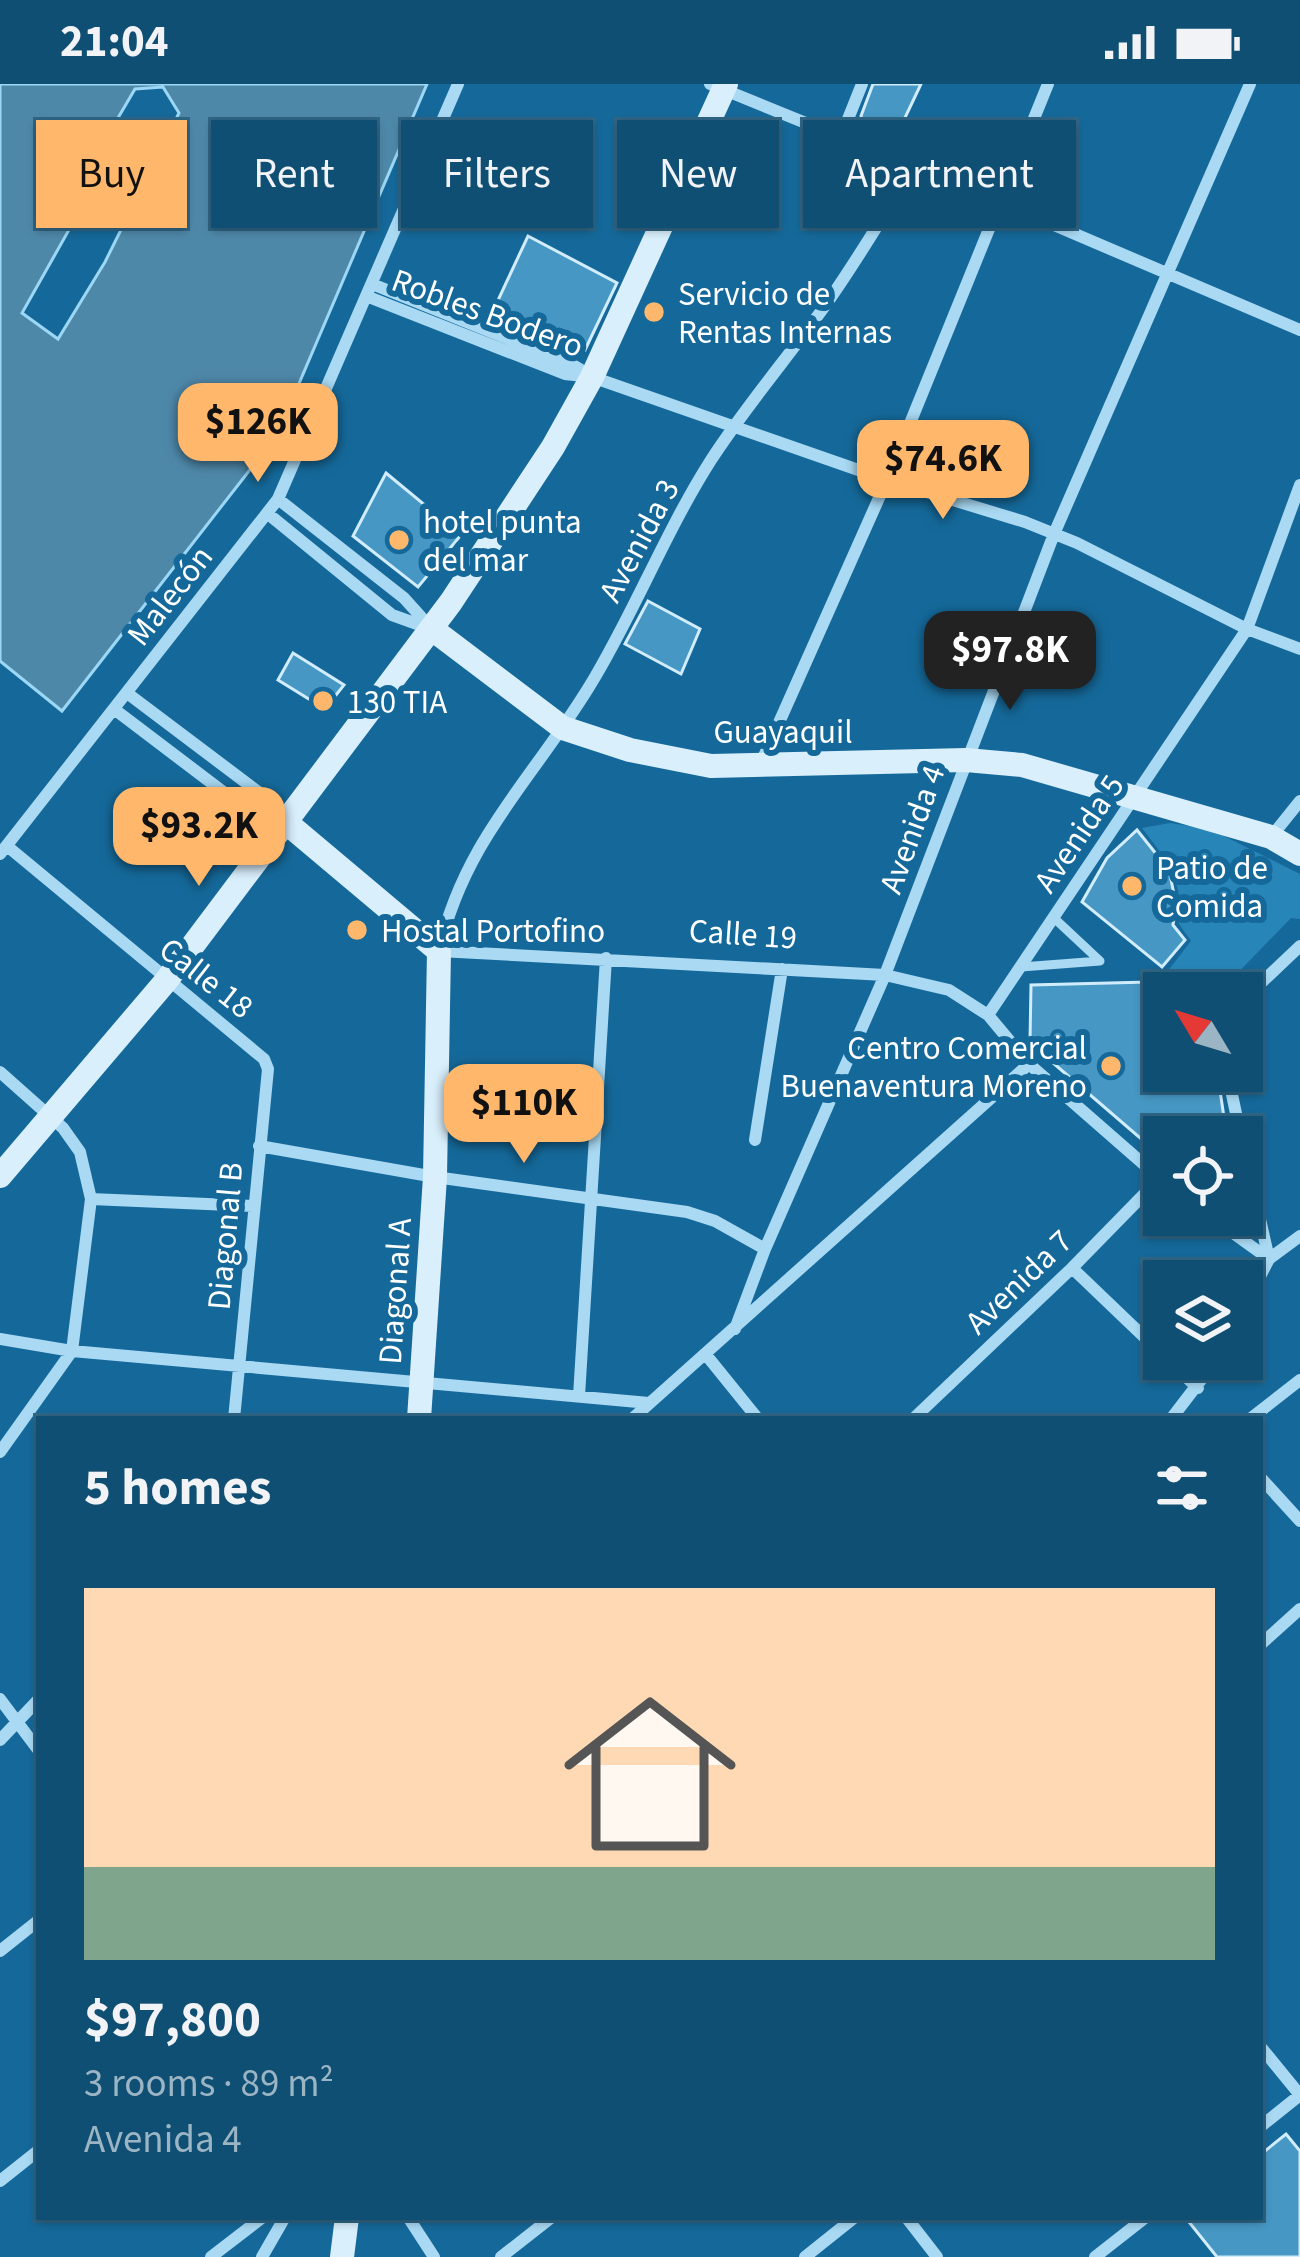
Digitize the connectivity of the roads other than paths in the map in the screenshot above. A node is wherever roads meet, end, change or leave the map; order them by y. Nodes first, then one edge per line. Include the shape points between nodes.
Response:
1 (458, 84) edge
2 (862, 84) edge
3 (1048, 84) edge
4 (1250, 84) edge
5 (720, 86) edge
6 (848, 120) edge
7 (1033, 120) edge
8 (803, 123) edge
9 (876, 228) edge
10 (989, 228) edge
11 (1061, 228) edge
12 (1167, 273) junction
13 (369, 290) junction
14 (1300, 331) edge
15 (592, 377) junction
16 (732, 428) junction
17 (887, 480) junction
18 (1300, 485) edge
19 (278, 500) junction
20 (267, 514) junction
21 (1054, 534) junction
22 (432, 629) junction
23 (1246, 629) junction
24 (1300, 650) edge
25 (127, 692) junction
26 (113, 709) junction
27 (562, 728) junction
28 (966, 760) junction
29 (760, 766) junction
30 (1134, 798) junction
31 (1300, 801) edge
32 (294, 829) junction
33 (1270, 837) junction
34 (4, 850) edge
35 (1300, 854) edge
36 (1054, 919) junction
37 (1300, 946) edge
38 (439, 950) junction
39 (606, 958) junction
40 (1021, 967) junction
41 (782, 969) junction
42 (885, 975) junction
43 (166, 981) junction
44 (1263, 981) edge
45 (988, 1015) junction
46 (264, 1059) joint
47 (1029, 1064) junction
48 (0, 1072) edge
49 (51, 1116) junction
50 (755, 1140) dead end
51 (259, 1146) junction
52 (1143, 1164) edge
53 (0, 1176) edge
54 (435, 1177) junction
55 (1143, 1198) edge
56 (92, 1199) junction
57 (590, 1199) junction
58 (253, 1206) junction
59 (1237, 1236) edge
60 (1263, 1236) edge
61 (1300, 1236) edge
62 (765, 1249) junction
63 (1268, 1259) junction
64 (1072, 1268) junction
65 (1263, 1269) edge
66 (735, 1328) junction
67 (1143, 1336) edge
68 (0, 1339) edge
69 (72, 1351) junction
70 (707, 1356) junction
71 (240, 1364) junction
72 (1189, 1380) edge
73 (1203, 1380) edge
74 (1300, 1380) edge
75 (422, 1382) junction
76 (1198, 1388) junction
77 (579, 1396) junction
78 (649, 1403) junction
79 (234, 1416) edge
80 (419, 1416) edge
81 (635, 1416) edge
82 (756, 1416) edge
83 (916, 1416) edge
84 (1174, 1416) edge
85 (1254, 1416) edge
86 (0, 1452) edge
87 (1263, 1480) edge
88 (1300, 1521) edge
89 (1300, 1609) edge
90 (1263, 1642) edge
91 (0, 1699) edge
92 (36, 1702) edge
93 (17, 1722) junction
94 (0, 1740) edge
95 (36, 1747) edge
96 (36, 1922) edge
97 (0, 1952) edge
98 (1263, 2049) edge
99 (1300, 2095) edge
100 (1263, 2125) edge
101 (36, 2152) edge
102 (0, 2181) edge
103 (259, 2220) edge
104 (283, 2220) edge
105 (347, 2220) edge
106 (410, 2220) edge
107 (548, 2220) edge
108 (851, 2220) edge
109 (908, 2220) edge
110 (1142, 2220) edge
111 (211, 2257) edge
112 (262, 2257) edge
113 (342, 2257) edge
114 (434, 2257) edge
115 (501, 2257) edge
116 (805, 2257) edge
117 (938, 2257) edge
118 (1095, 2257) edge

1 - 13 street, Malecón
2 - 6 street
3 - 7 street
4 - 12 street, Avenida 4
5 - 8 street
5 - 15 street
9 - 16 street, Avenida 3
10 - 17 street
11 - 12 street
12 - 14 street
12 - 21 street, Avenida 4
13 - 15 street, Robles Bodero via 565,374
13 - 19 street, Malecón
15 - 16 street, Robles Bodero
15 - 22 street
16 - 17 street, Robles Bodero
16 - 27 street, Avenida 3
17 - 21 street, Robles Bodero
17 - 29 street
18 - 23 street, Avenida 5
19 - 20 street, Malecón
19 - 22 street, Guayaquil
20 - 22 street, Guayaquil via 392,615
20 - 25 street, Malecón
21 - 23 street, Robles Bodero
21 - 28 street, Avenida 4
22 - 27 street, Guayaquil
22 - 32 street
23 - 24 street, Robles Bodero
23 - 30 street, Avenida 5
25 - 26 street, Malecón
25 - 32 street via 269,800
26 - 32 street via 255,816
26 - 34 street, Malecón
27 - 29 street, Guayaquil via 711,766
27 - 38 street, Avenida 3 via 465,872
28 - 29 street, Guayaquil
28 - 30 street, Guayaquil via 1022,764
28 - 42 street, Avenida 4
30 - 33 street, Guayaquil
30 - 36 street, Avenida 5
31 - 33 street
32 - 38 street
32 - 43 street
33 - 35 street, Guayaquil
34 - 43 street, Calle 18
36 - 40 street, Avenida 5
36 - 40 lane via 1100,961
37 - 44 street
38 - 39 street, Calle 19
38 - 54 street, Diagonal A
39 - 41 street, Calle 19
39 - 57 street
40 - 45 street, Avenida 5
41 - 42 street, Calle 19
41 - 50 street
42 - 45 street, Calle 19 via 949,990
42 - 62 street, Avenida 4
43 - 46 street, Calle 18
43 - 49 street
45 - 47 street, Calle 19
46 - 51 street, Diagonal B
47 - 52 street, Calle 19
47 - 66 street
48 - 49 street
49 - 53 street
49 - 56 street via 80,1152
51 - 54 street
51 - 58 street, Diagonal B
54 - 57 street
54 - 75 street, Diagonal A
55 - 64 street, Avenida 7
56 - 58 street
56 - 69 street
57 - 62 street via 687,1212
57 - 77 street
58 - 71 street, Diagonal B
59 - 63 street
60 - 63 street
61 - 63 street
62 - 66 street, Avenida 4
63 - 65 street
64 - 67 street
64 - 83 street, Avenida 7
66 - 70 street
68 - 69 street
69 - 71 street
69 - 86 street
70 - 78 street
70 - 82 street
71 - 75 street
71 - 79 street, Diagonal B
72 - 76 street
73 - 76 street
74 - 85 street
75 - 77 street
75 - 80 street, Diagonal A
76 - 84 street
77 - 78 street
78 - 81 street
87 - 88 street
89 - 90 street
91 - 93 street
92 - 93 street
93 - 94 street
93 - 95 street
96 - 97 street
98 - 99 street
99 - 100 street
101 - 102 street
103 - 111 street
104 - 112 street
105 - 113 street
106 - 114 street
107 - 115 street
108 - 116 street
109 - 117 street
110 - 118 street

